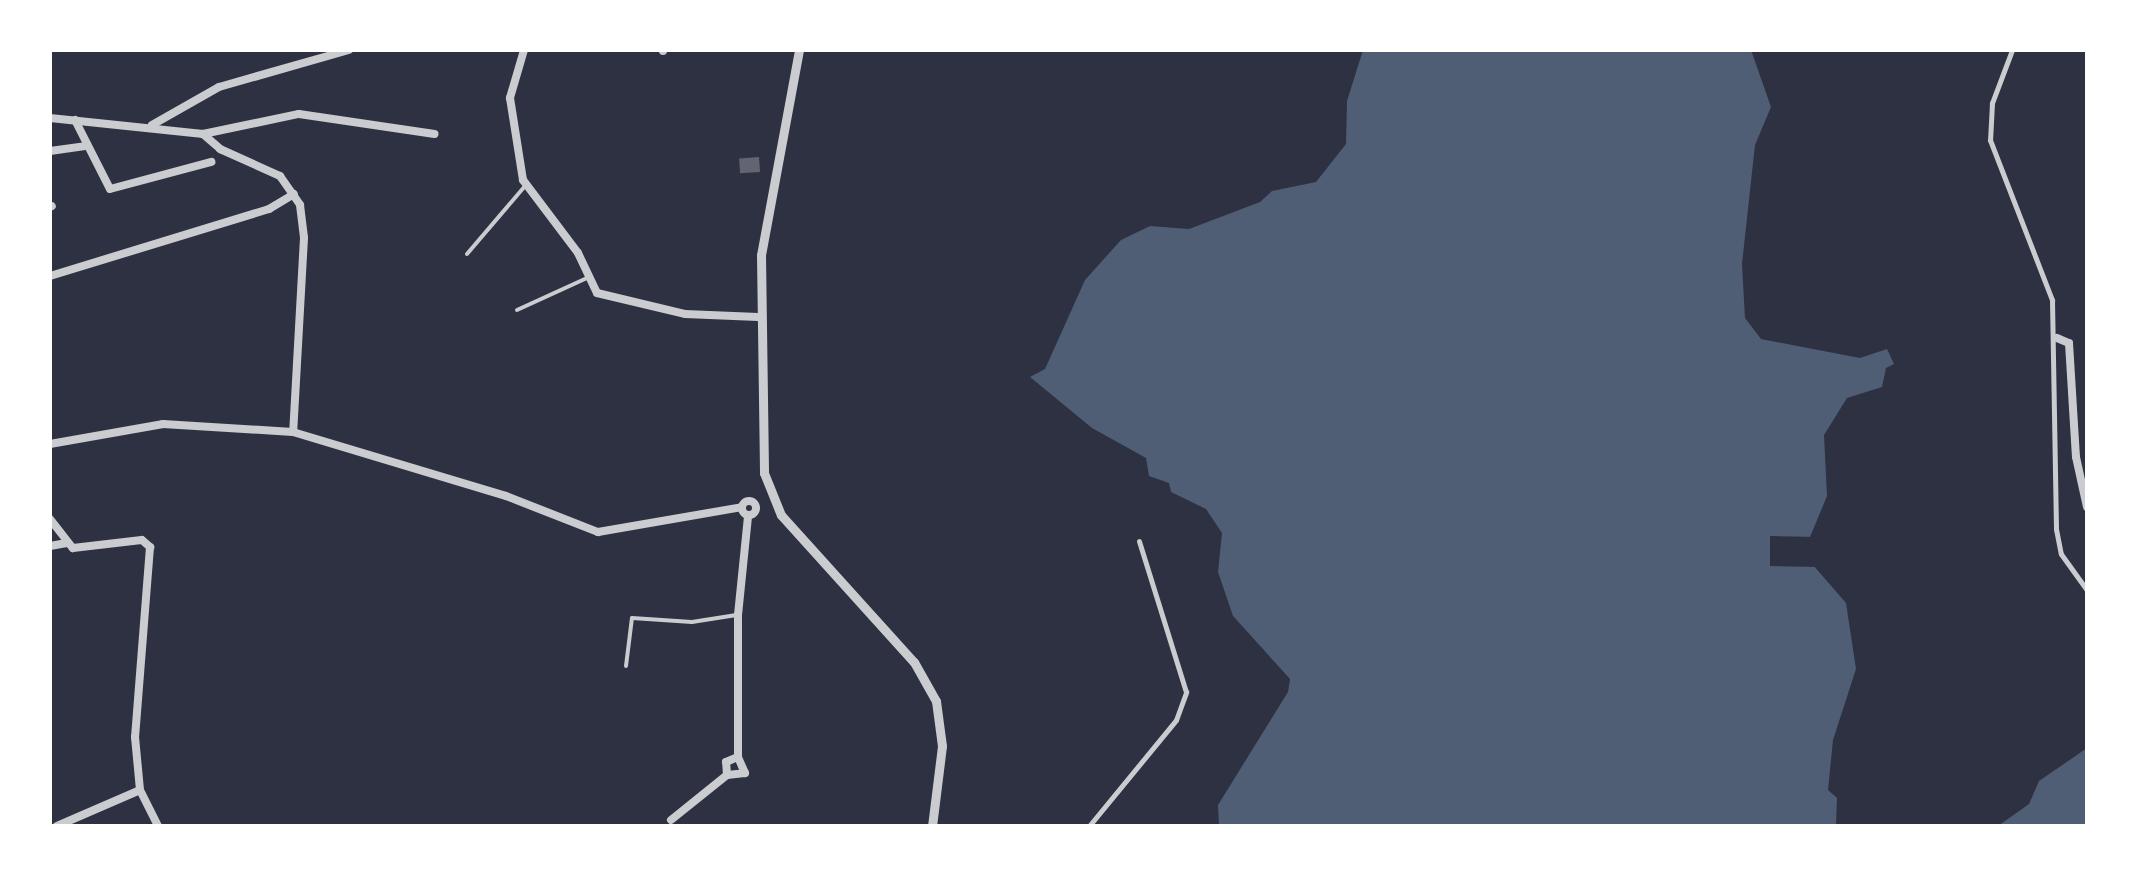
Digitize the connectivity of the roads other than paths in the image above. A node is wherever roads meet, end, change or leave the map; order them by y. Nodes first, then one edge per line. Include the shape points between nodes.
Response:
1 (349, 50) edge
2 (524, 50) edge
3 (799, 50) edge
4 (2012, 50) edge
5 (50, 118) edge
6 (75, 120) junction
7 (152, 125) junction
8 (203, 134) junction
9 (435, 134) dead end
10 (87, 146) junction
11 (50, 151) edge
12 (211, 162) dead end
13 (526, 185) junction
14 (294, 194) junction
15 (467, 254) dead end
16 (50, 276) edge
17 (587, 278) junction
18 (517, 310) dead end
19 (758, 317) junction
20 (2057, 338) junction
21 (293, 432) junction
22 (50, 444) edge
23 (770, 495) junction
24 (756, 504) junction
25 (742, 507) junction
26 (2087, 507) edge
27 (748, 516) junction
28 (50, 519) edge
29 (1139, 541) dead end
30 (67, 543) junction
31 (50, 546) edge
32 (2087, 590) edge
33 (738, 615) junction
34 (626, 666) dead end
35 (738, 757) junction
36 (728, 775) junction
37 (140, 790) junction
38 (670, 820) dead end
39 (57, 826) edge
40 (158, 826) edge
41 (932, 826) edge
42 (1089, 826) edge

1 - 7 street via 219,87
2 - 13 street via 510,98
3 - 19 street via 761,255
4 - 20 street via 1992,102 1990,140 2052,300
5 - 6 street
6 - 7 street
6 - 10 street
7 - 8 street
8 - 9 street via 299,114
8 - 14 street via 220,149 280,176
10 - 11 street
10 - 12 street via 110,189
13 - 15 lane
13 - 17 street via 578,254
14 - 16 street via 269,209
14 - 21 street via 304,238
17 - 18 lane
17 - 19 street via 606,297 684,314
19 - 23 street via 761,448
20 - 26 street via 2068,343 2076,457
20 - 32 street via 2056,530 2061,554
21 - 22 street via 163,424
21 - 25 street via 506,496 598,532
23 - 24 street
23 - 41 street via 914,662 936,701 942,746
24 - 25 street
24 - 27 street
25 - 27 street
27 - 33 street
28 - 30 street
29 - 42 street via 1186,692 1176,720
30 - 31 street
30 - 37 street via 81,549 142,540 150,547 136,722
33 - 34 lane via 692,622 632,618
33 - 35 street
35 - 36 street via 726,762
35 - 36 street via 744,773
36 - 38 street
37 - 39 street
37 - 40 street

